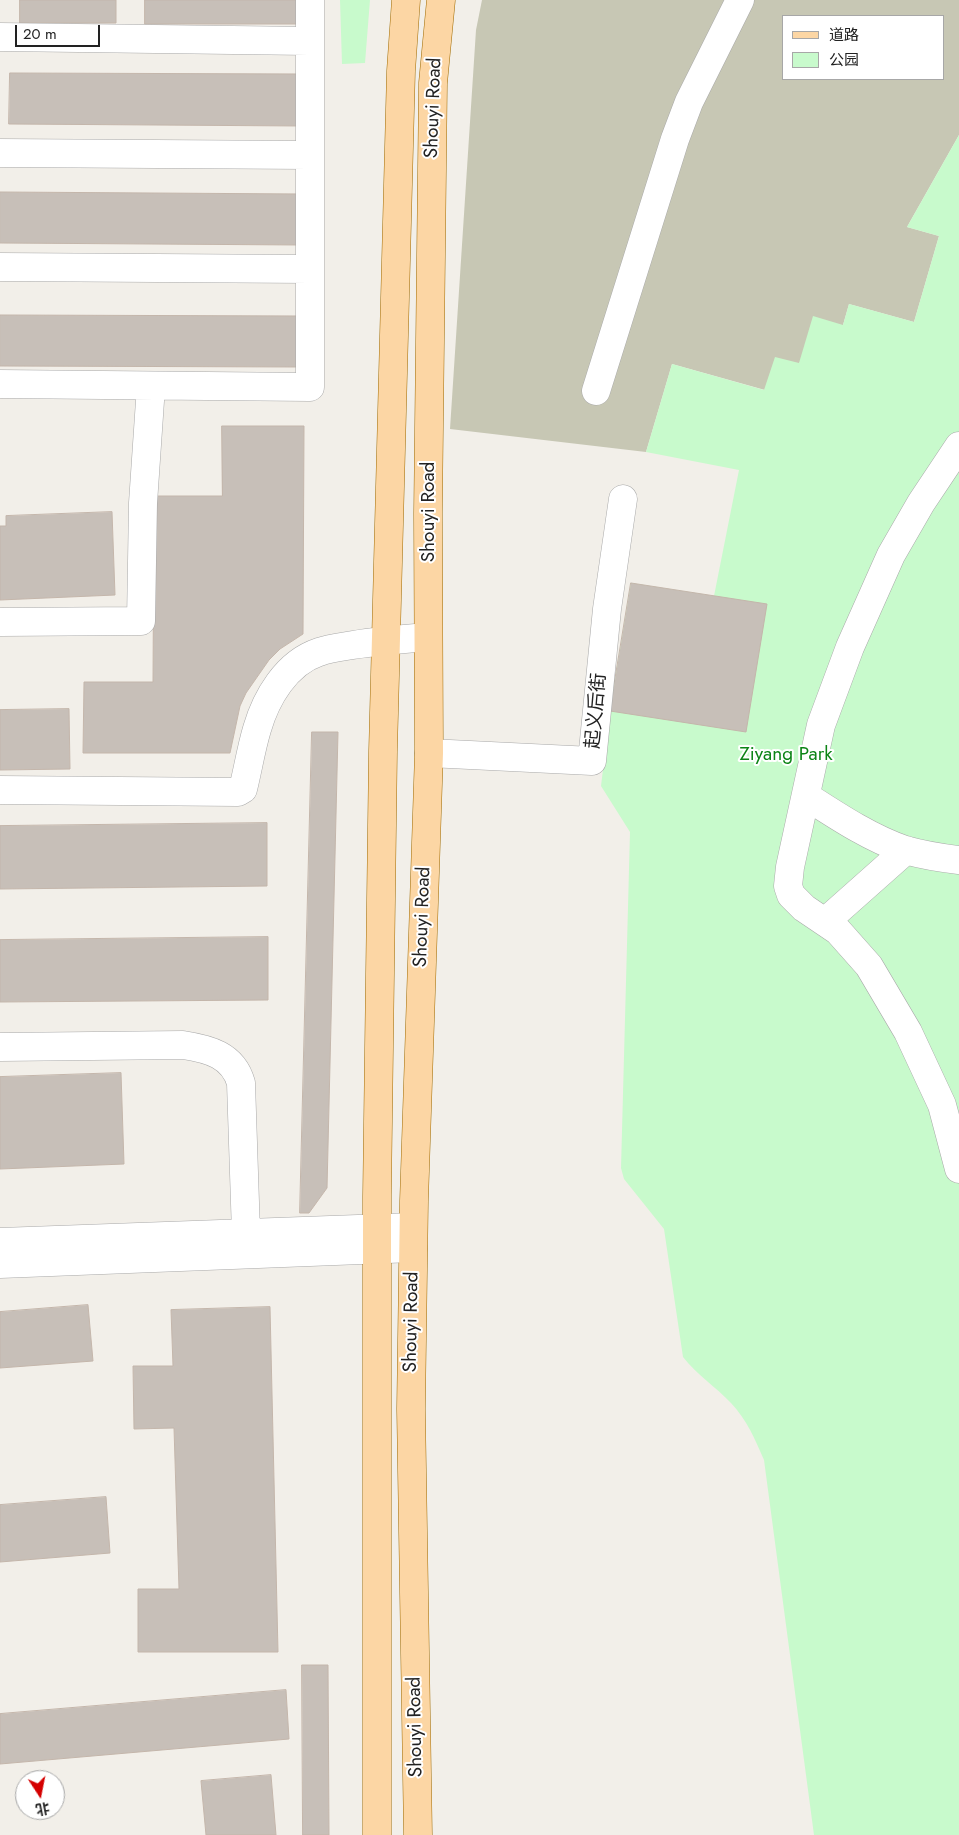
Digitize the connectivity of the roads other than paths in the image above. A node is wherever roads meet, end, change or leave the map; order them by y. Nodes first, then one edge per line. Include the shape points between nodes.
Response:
1 (310, 0) edge
2 (406, 0) edge
3 (441, 0) edge
4 (740, 0) edge
5 (0, 37) edge
6 (309, 41) junction
7 (0, 153) edge
8 (309, 154) junction
9 (0, 268) edge
10 (310, 270) junction
11 (0, 384) edge
12 (151, 386) junction
13 (596, 391) dead end
14 (959, 446) edge
15 (623, 499) dead end
16 (0, 622) edge
17 (428, 637) junction
18 (387, 640) junction
19 (428, 753) junction
20 (0, 790) edge
21 (806, 796) junction
22 (906, 850) junction
23 (959, 860) edge
24 (826, 921) junction
25 (0, 1047) edge
26 (959, 1169) edge
27 (246, 1233) junction
28 (413, 1237) junction
29 (377, 1239) junction
30 (0, 1242) edge
31 (0, 1264) edge
32 (377, 1835) edge
33 (418, 1835) edge

1 - 6 street
2 - 18 main road, Shouyi Road via 401,71
3 - 17 main road, Shouyi Road via 434,83
4 - 13 street via 689,102 675,139
5 - 6 street
6 - 8 street
7 - 8 street
8 - 10 street
9 - 10 street
10 - 12 street via 310,387
11 - 12 street
12 - 16 street via 143,503 141,621
14 - 21 street via 891,556 850,646 821,725
15 - 19 street, 起义后街 via 607,609 592,760
17 - 18 street
17 - 19 main road, Shouyi Road
18 - 20 street via 319,652 286,674 268,701 257,729 243,789 238,792
18 - 29 main road, Shouyi Road
19 - 28 main road, Shouyi Road
21 - 22 street via 853,826
21 - 24 street via 790,867 788,891 804,908
22 - 23 street
22 - 24 street
24 - 26 street via 869,966 908,1032 942,1105
25 - 27 street via 183,1045 212,1051 227,1060 241,1083
27 - 29 street
27 - 30 street
28 - 29 street
28 - 33 main road, Shouyi Road via 411,1410
29 - 31 street
29 - 32 main road, Shouyi Road

